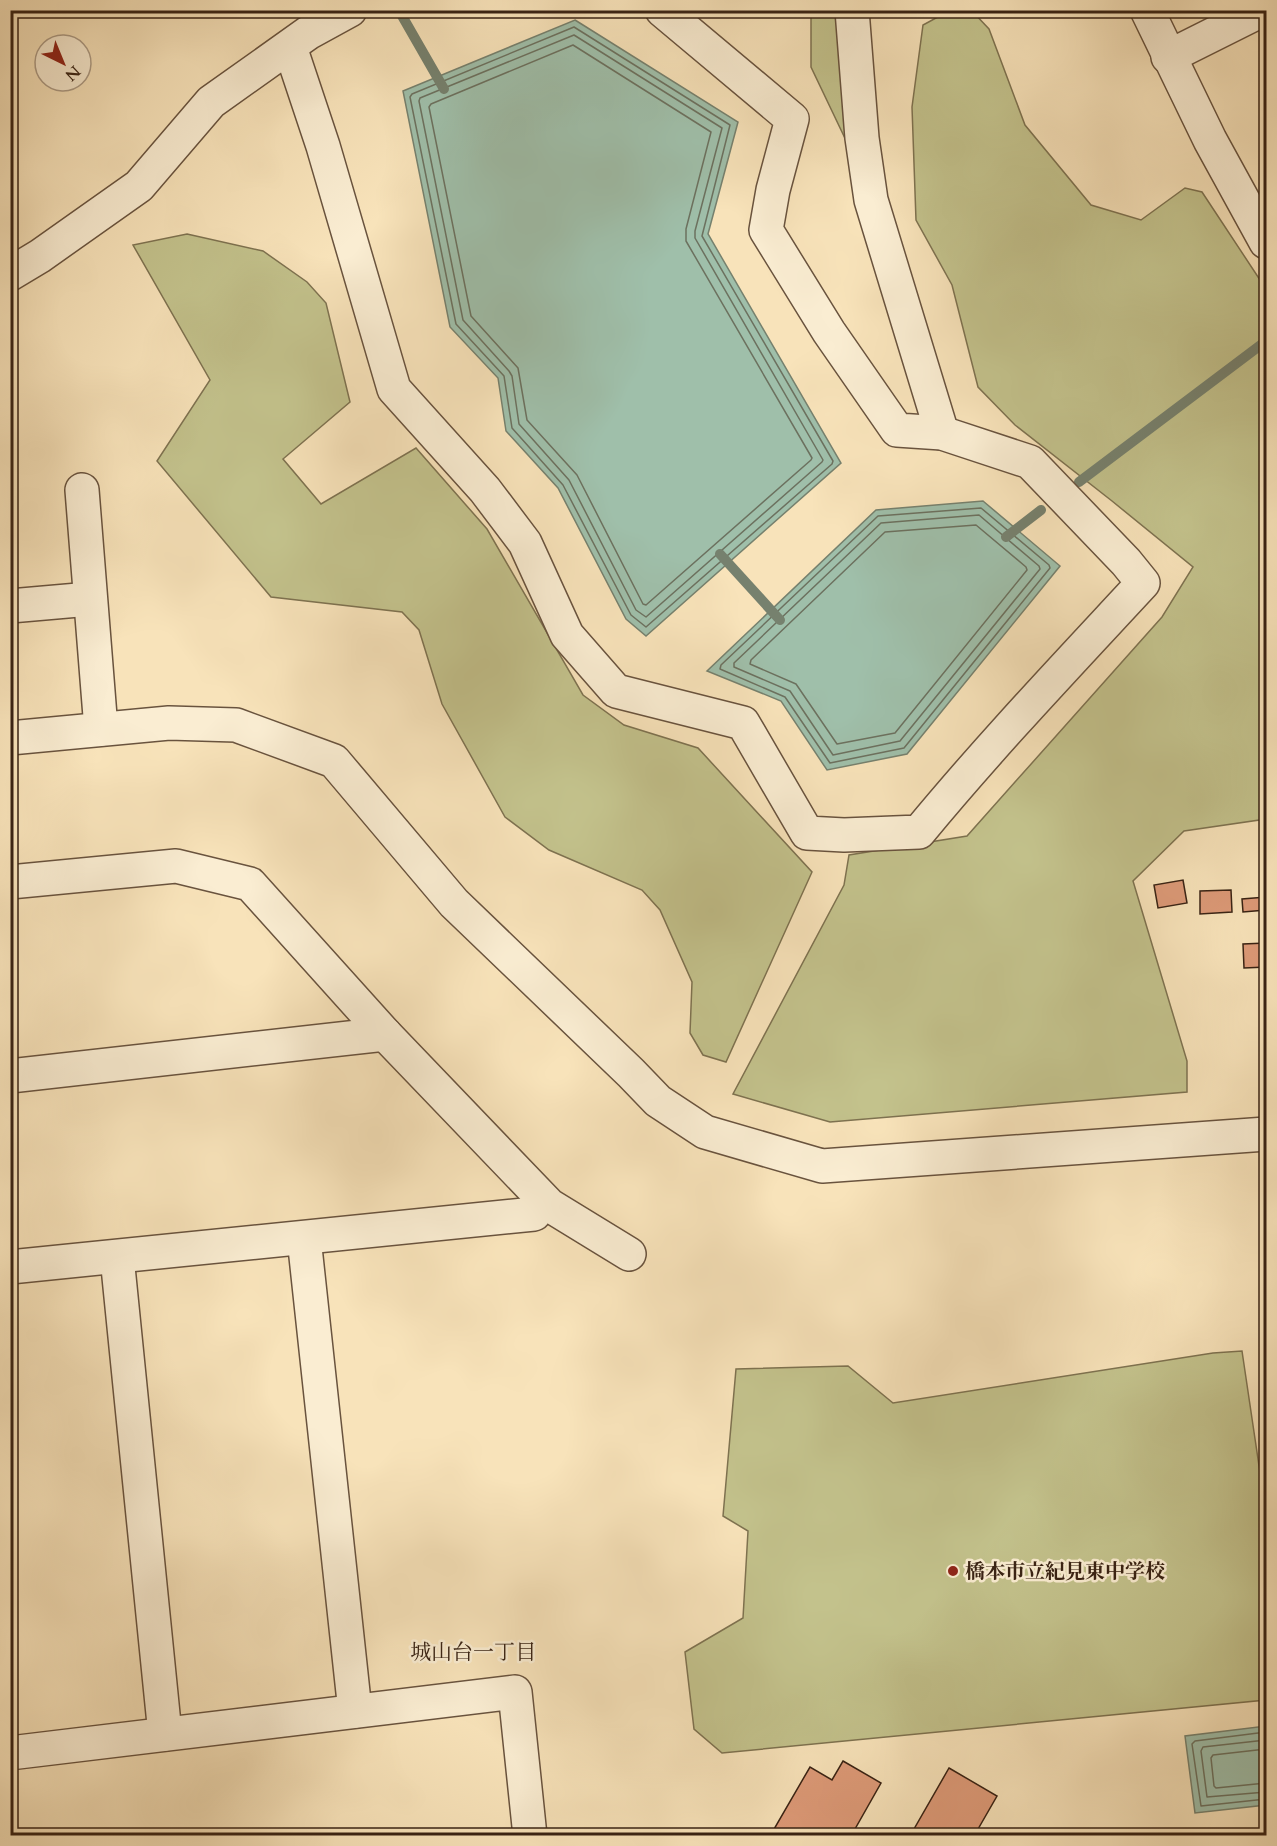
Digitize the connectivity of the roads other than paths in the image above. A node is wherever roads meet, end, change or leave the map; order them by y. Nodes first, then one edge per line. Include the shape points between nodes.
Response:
1 (350, 10) edge
2 (662, 10) edge
3 (852, 10) edge
4 (1147, 10) edge
5 (1262, 10) edge
6 (300, 30) edge
7 (1168, 57) junction
8 (1266, 242) edge
9 (10, 274) edge
10 (942, 433) junction
11 (82, 490) dead end
12 (90, 599) junction
13 (10, 606) edge
14 (100, 729) junction
15 (10, 738) edge
16 (10, 882) edge
17 (385, 1034) junction
18 (10, 1076) edge
19 (1266, 1134) edge
20 (534, 1214) dead end
21 (304, 1238) junction
22 (629, 1254) dead end
23 (117, 1257) junction
24 (10, 1267) edge
25 (354, 1711) junction
26 (165, 1734) junction
27 (10, 1753) edge
28 (530, 1836) edge

1 - 6 street
2 - 10 street via 792,119 766,230 829,332 897,430
3 - 10 street via 871,200
4 - 7 street
5 - 7 street
6 - 9 street via 211,102 139,186
6 - 10 street via 323,146 394,389 485,490 525,543 567,635 616,691 743,723 807,834 919,832 1143,583 1030,462
7 - 8 street
11 - 12 street
12 - 13 street
12 - 14 street
14 - 15 street
14 - 19 street via 169,723 236,725 334,761 454,903 657,1101 705,1132 822,1166
16 - 17 street via 176,866 250,884
17 - 18 street
17 - 22 street via 549,1205
20 - 21 street
21 - 23 street
21 - 25 street
23 - 24 street
23 - 26 street
25 - 26 street
25 - 28 street via 515,1692
26 - 27 street

